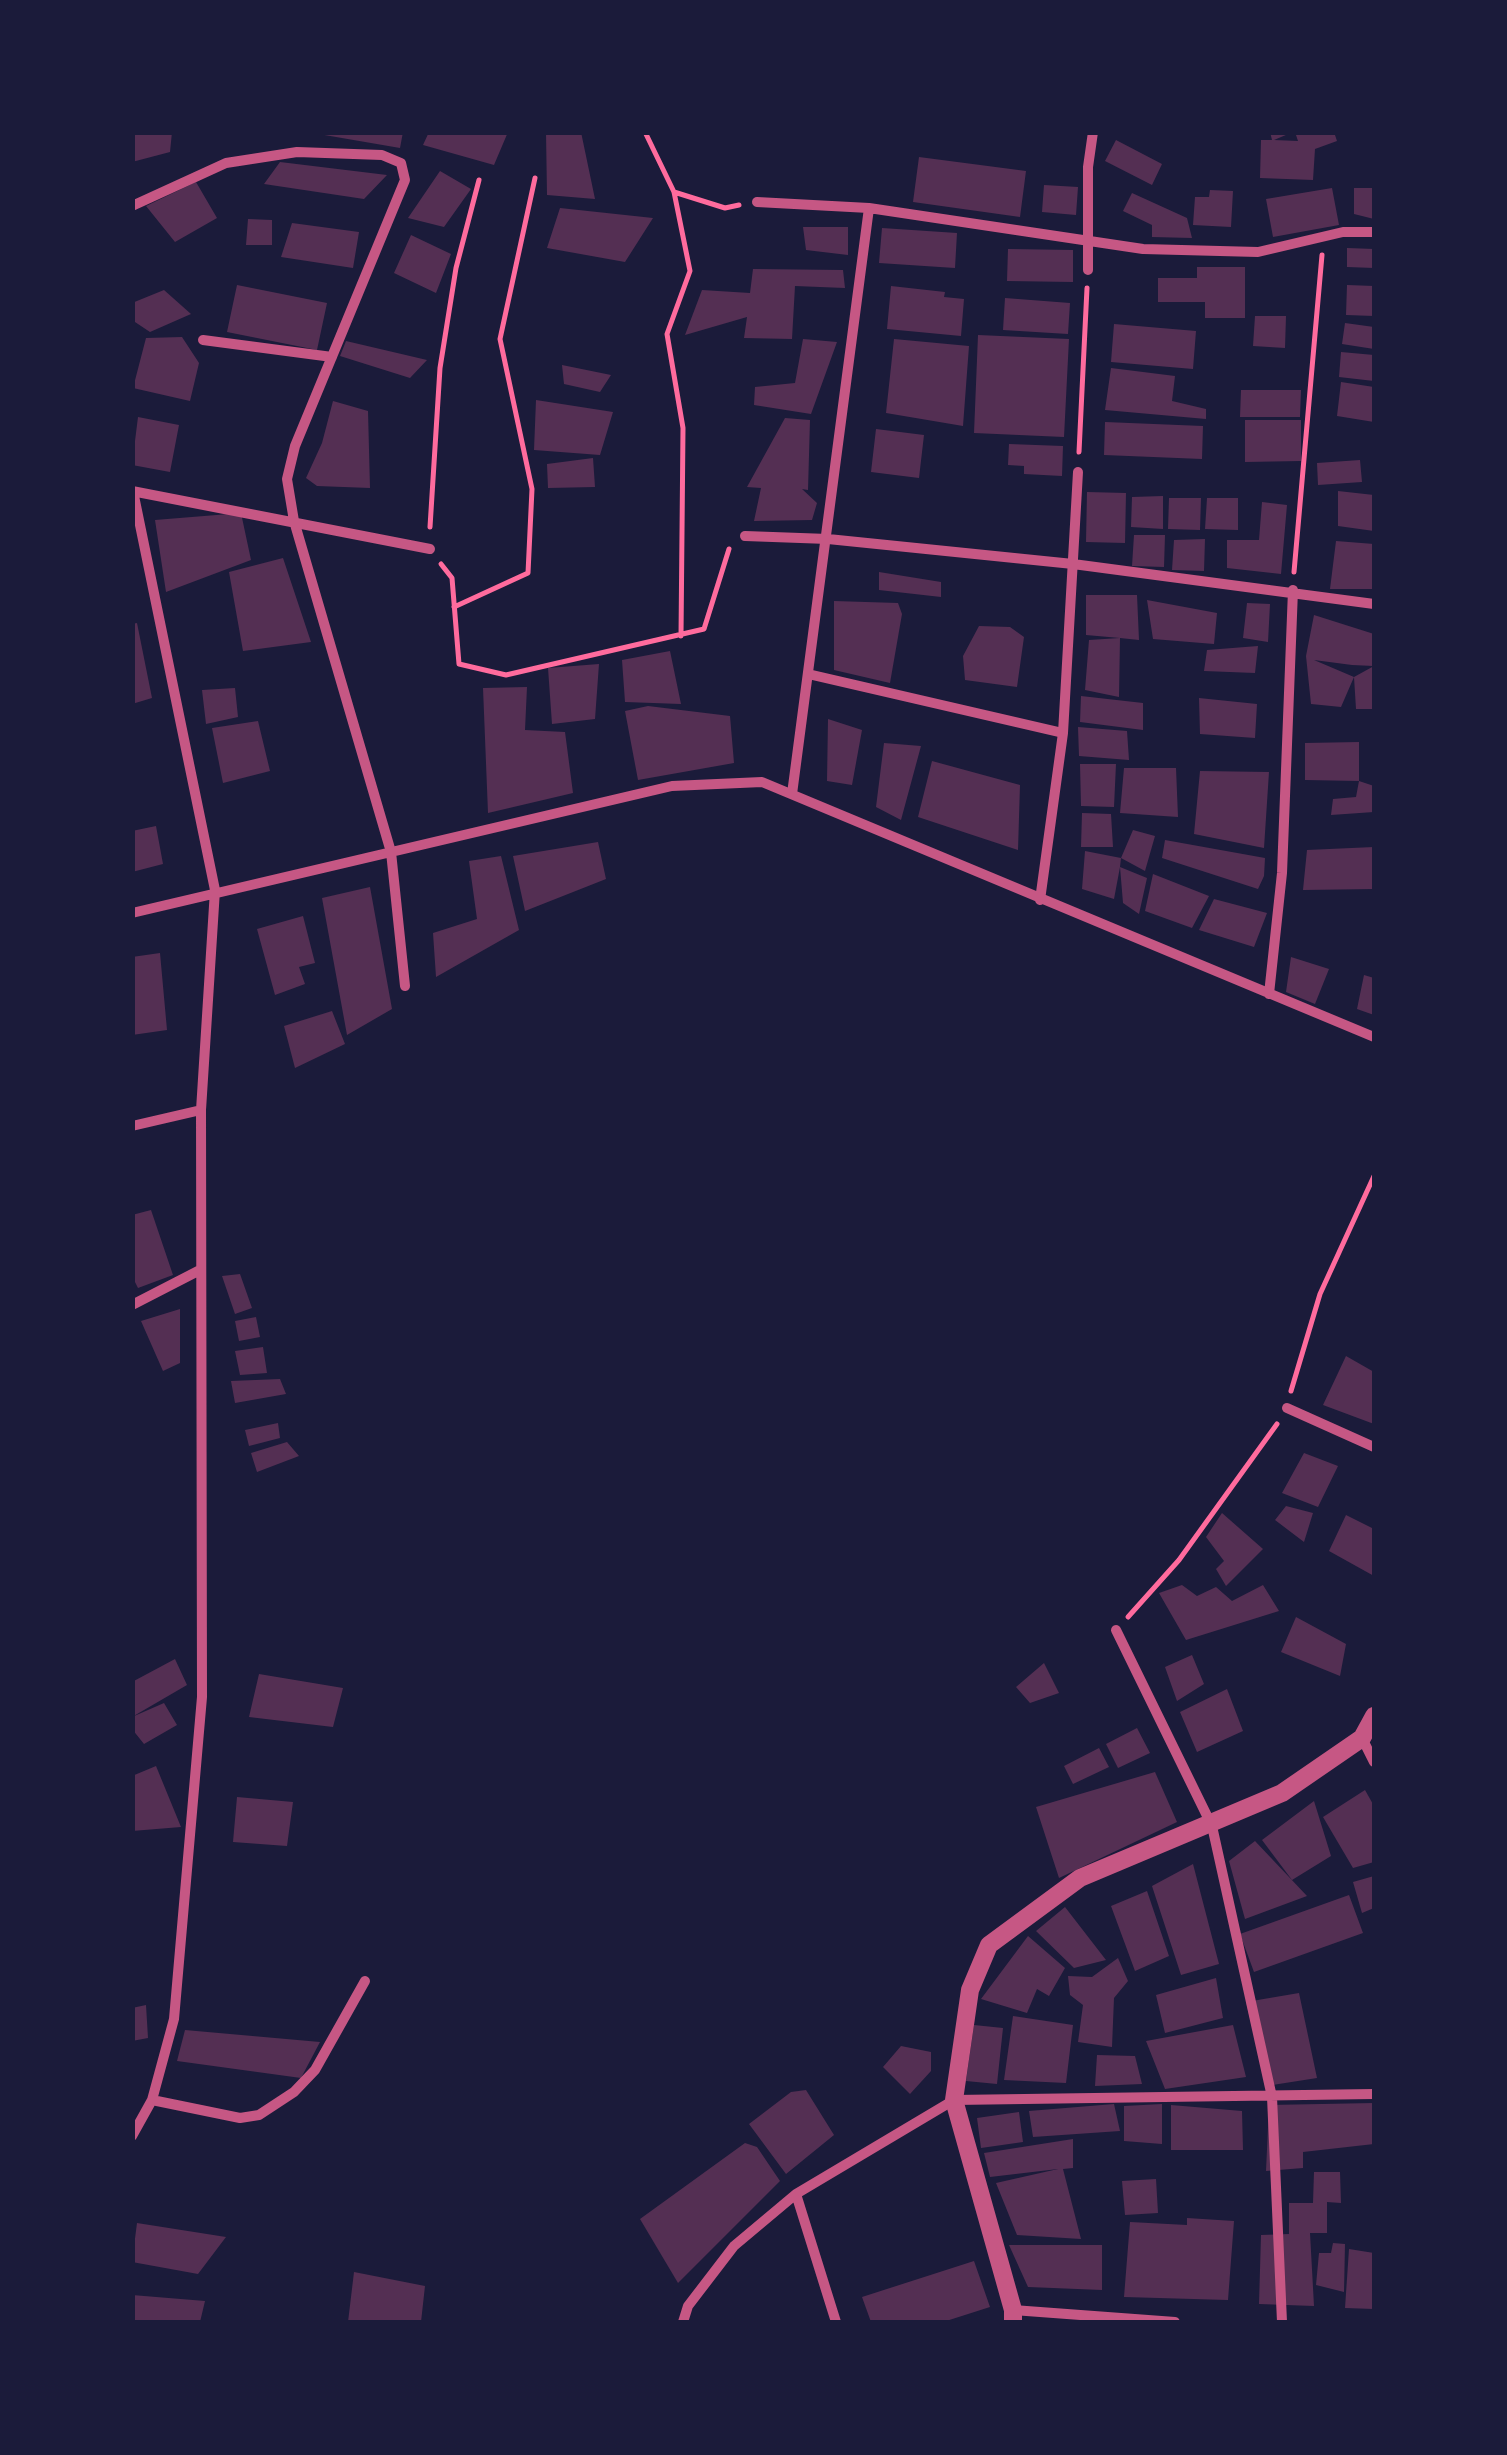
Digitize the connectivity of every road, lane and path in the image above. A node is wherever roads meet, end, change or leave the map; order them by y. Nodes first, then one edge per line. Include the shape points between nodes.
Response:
1 (645, 132) edge
2 (1093, 132) edge
3 (535, 178) dead end
4 (479, 180) dead end
5 (674, 192) junction
6 (757, 202) joint
7 (132, 206) edge
8 (869, 208) junction
9 (1374, 232) edge
10 (1324, 236) junction
11 (1088, 240) junction
12 (1088, 270) joint
13 (204, 340) dead end
14 (332, 357) junction
15 (1078, 472) joint
16 (133, 491) edge
17 (294, 521) junction
18 (745, 536) joint
19 (828, 538) junction
20 (430, 549) junction
21 (1073, 564) junction
22 (1293, 590) junction
23 (1374, 604) edge
24 (454, 607) junction
25 (680, 636) junction
26 (808, 674) junction
27 (1064, 732) junction
28 (792, 794) junction
29 (392, 852) junction
30 (215, 890) junction
31 (1040, 900) junction
32 (132, 912) edge
33 (405, 986) dead end
34 (1268, 994) junction
35 (1374, 1037) edge
36 (201, 1110) junction
37 (132, 1126) edge
38 (1374, 1176) edge
39 (200, 1270) junction
40 (132, 1305) edge
41 (1286, 1408) junction
42 (1374, 1447) edge
43 (1116, 1630) joint
44 (1374, 1716) edge
45 (1362, 1738) junction
46 (1374, 1762) edge
47 (1212, 1826) junction
48 (365, 1981) dead end
49 (1374, 2094) edge
50 (1272, 2097) junction
51 (152, 2100) junction
52 (954, 2100) junction
53 (132, 2136) edge
54 (796, 2194) junction
55 (1013, 2316) edge
56 (683, 2322) edge
57 (836, 2322) edge
58 (1176, 2322) edge
59 (1282, 2322) edge

1 - 5 path
2 - 11 street
3 - 24 path via 500,339 532,489 528,573
4 - 20 path via 440,368
5 - 6 path via 725,208
5 - 25 path via 690,270 667,334 682,428
6 - 8 street
7 - 14 street via 226,163 297,152 382,155 401,163 406,180
8 - 11 street
8 - 19 street
9 - 10 street
10 - 11 street via 1258,252 1143,249
10 - 22 path
11 - 12 street
12 - 15 path
13 - 14 street
14 - 17 street via 295,446 288,480
15 - 21 street
16 - 17 street
16 - 30 street
17 - 20 street
17 - 29 street
18 - 19 street
18 - 25 path via 732,540 704,629
19 - 21 street
19 - 26 street
20 - 24 path via 452,578
21 - 22 street
21 - 27 street
22 - 23 street
22 - 34 street via 1282,873
24 - 25 path via 459,664 506,674
26 - 27 street
26 - 28 street
27 - 31 street
28 - 29 street via 762,782 672,786
28 - 31 street
29 - 30 street
29 - 33 street
30 - 32 street
30 - 36 street
31 - 34 street
34 - 35 street
36 - 37 street
36 - 39 street
38 - 41 path via 1320,1294
39 - 40 street
39 - 51 street via 202,1697 174,2019
41 - 42 street
41 - 43 path via 1179,1560
43 - 47 street
44 - 45 street
45 - 46 street
45 - 47 street via 1282,1793
47 - 50 street
47 - 52 street via 1080,1878 989,1945 970,1990
48 - 51 street via 315,2070 258,2115 240,2118
49 - 50 street
50 - 52 street
50 - 59 street
51 - 53 street
52 - 54 street
52 - 55 street
54 - 56 street via 734,2246
54 - 57 street
55 - 58 street

